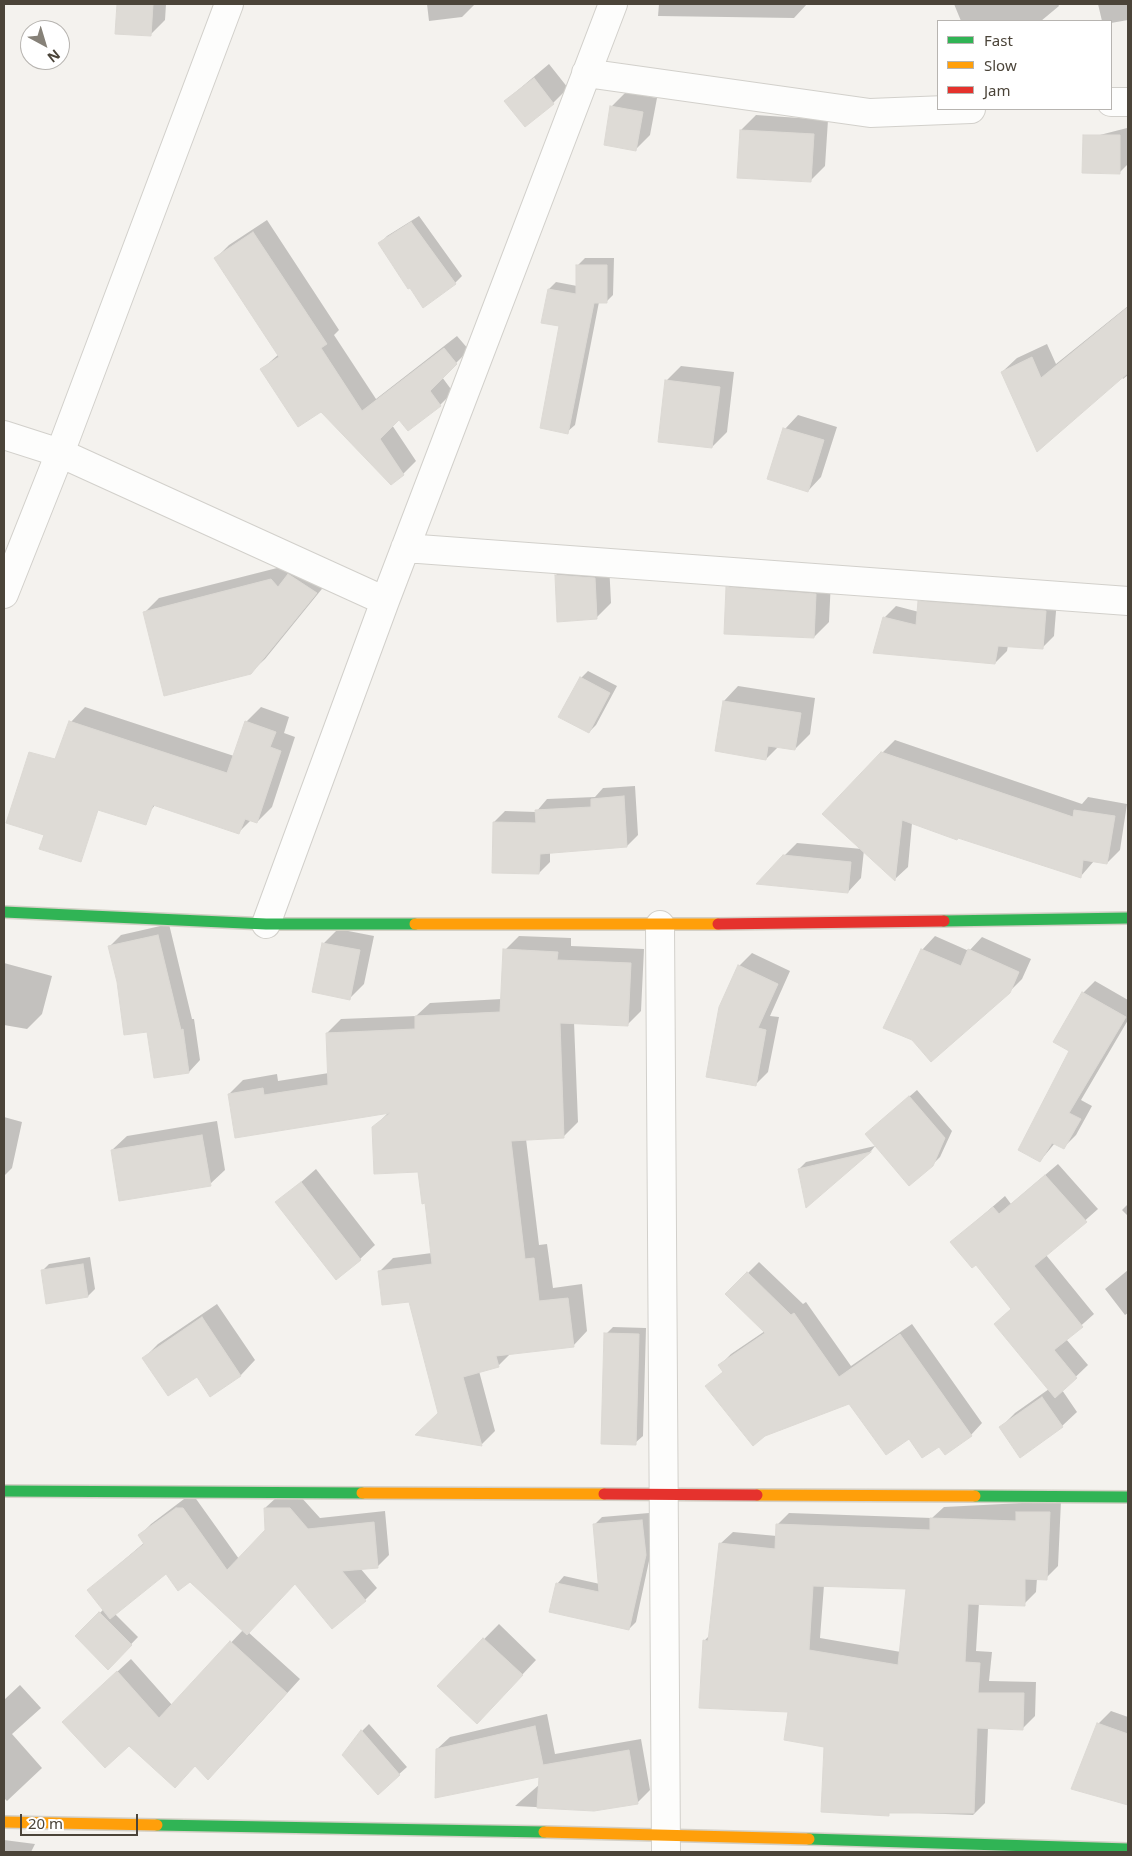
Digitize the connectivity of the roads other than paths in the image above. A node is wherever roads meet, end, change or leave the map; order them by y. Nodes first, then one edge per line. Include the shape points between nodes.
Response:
1 (229, 4) edge
2 (612, 4) edge
3 (586, 73) junction
4 (1112, 102) edge
5 (1128, 102) edge
6 (946, 110) edge
7 (4, 435) edge
8 (60, 453) junction
9 (406, 548) junction
10 (4, 594) edge
11 (385, 601) junction
12 (1128, 601) edge
13 (4, 912) edge
14 (1128, 918) edge
15 (266, 924) junction
16 (660, 925) junction
17 (4, 1491) edge
18 (664, 1495) junction
19 (1128, 1497) edge
20 (4, 1822) edge
21 (666, 1843) edge
22 (1128, 1849) edge

1 - 8 street
2 - 3 street
3 - 6 street via 870,113
3 - 9 street
4 - 5 street
7 - 8 street
8 - 10 street
8 - 11 street
9 - 11 street
9 - 12 street
11 - 15 street
13 - 15 street
14 - 16 street
15 - 16 street
16 - 18 street
17 - 18 street
18 - 19 street
18 - 21 street
20 - 21 street
21 - 22 street

